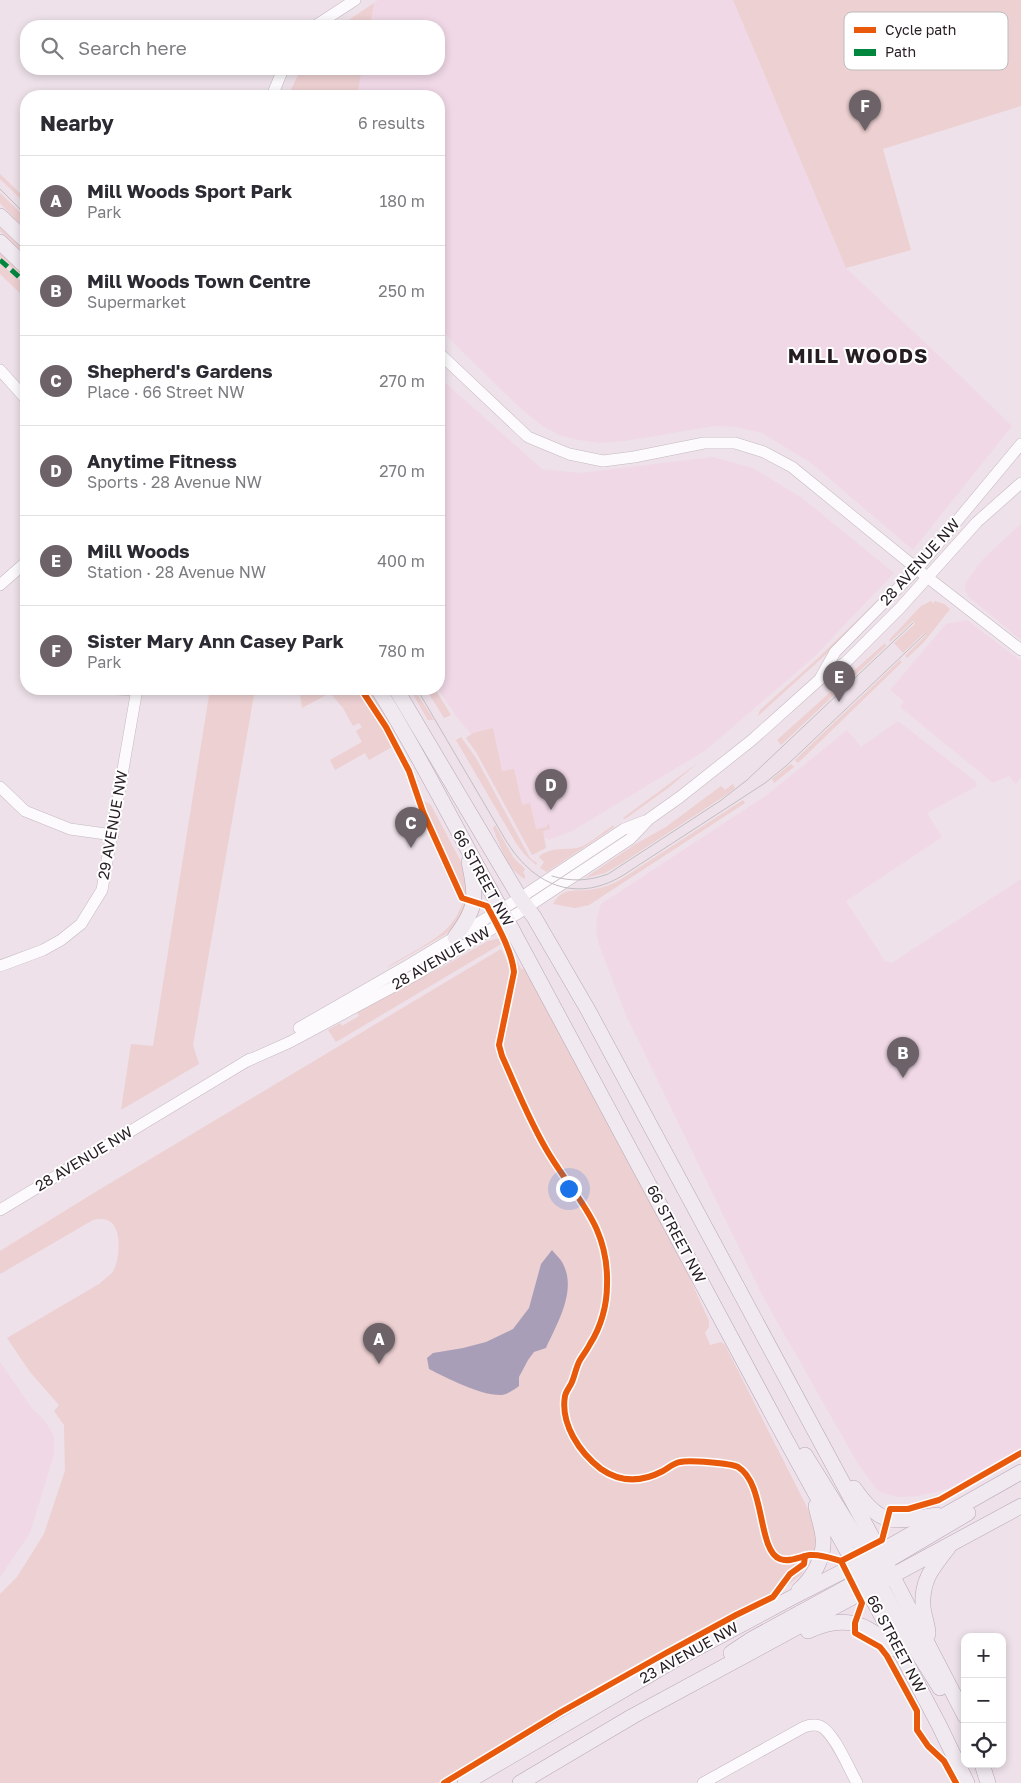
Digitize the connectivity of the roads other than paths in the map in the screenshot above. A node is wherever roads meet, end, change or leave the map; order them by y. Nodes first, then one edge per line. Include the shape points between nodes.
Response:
1 (355, 0) edge
2 (325, 20) edge
3 (281, 75) edge
4 (274, 90) edge
5 (0, 216) edge
6 (20, 235) edge
7 (0, 242) edge
8 (20, 261) edge
9 (445, 359) edge
10 (0, 370) edge
11 (20, 392) edge
12 (1021, 444) edge
13 (1021, 484) edge
14 (20, 567) edge
15 (917, 569) junction
16 (927, 577) junction
17 (0, 585) edge
18 (1021, 650) edge
19 (820, 679) junction
20 (135, 695) edge
21 (382, 695) edge
22 (399, 695) edge
23 (0, 787) edge
24 (440, 797) junction
25 (113, 835) junction
26 (465, 846) junction
27 (515, 908) junction
28 (454, 937) junction
29 (0, 966) edge
30 (245, 1062) junction
31 (0, 1210) edge
32 (786, 1440) junction
33 (828, 1457) junction
34 (1021, 1472) edge
35 (1021, 1481) edge
36 (812, 1490) junction
37 (1021, 1506) edge
38 (946, 1514) junction
39 (951, 1544) junction
40 (854, 1565) junction
41 (876, 1571) junction
42 (791, 1598) junction
43 (768, 1643) junction
44 (928, 1646) junction
45 (902, 1656) junction
46 (705, 1678) junction
47 (961, 1709) edge
48 (961, 1711) edge
49 (983, 1768) edge
50 (706, 1782) edge
51 (465, 1783) edge
52 (520, 1783) edge
53 (857, 1783) edge
54 (967, 1783) edge
55 (988, 1783) edge

1 - 2 street
3 - 4 street
5 - 6 main road
7 - 8 main road
9 - 15 street via 528,438 569,454 604,461 704,443 735,444 764,452 792,467
10 - 11 street
12 - 15 street, 28 AVENUE NW
13 - 16 street, 28 AVENUE NW via 977,522
14 - 17 street
15 - 16 street
15 - 19 street, 28 AVENUE NW via 835,652
16 - 18 street
16 - 19 street, 28 AVENUE NW via 846,662
19 - 27 street, 28 AVENUE NW via 752,740 650,819 630,839
20 - 25 street, 29 AVENUE NW
21 - 24 main road, 66 STREET NW
22 - 27 main road, 66 STREET NW
23 - 25 street via 25,811 70,830
24 - 26 main road, 66 STREET NW
24 - 27 main road via 454,808
25 - 29 street, 29 AVENUE NW via 102,890 81,924 43,950
26 - 27 main road, 66 STREET NW
26 - 28 main road via 475,889 474,902
27 - 28 street, 28 AVENUE NW
27 - 30 street, 28 AVENUE NW via 415,975 290,1042
27 - 32 main road, 66 STREET NW
27 - 33 main road, 66 STREET NW via 628,1085
28 - 30 street, 28 AVENUE NW
30 - 31 street, 28 AVENUE NW
32 - 36 main road, 66 STREET NW
32 - 41 main road via 805,1455
33 - 38 main road via 862,1500 886,1520 902,1521
33 - 41 main road, 66 STREET NW
34 - 38 main road, 23 AVENUE NW
35 - 41 main road
36 - 40 main road, 66 STREET NW
36 - 42 main road via 823,1546 816,1569
37 - 39 main road, 23 AVENUE NW
38 - 41 main road, 23 AVENUE NW
39 - 41 main road, 23 AVENUE NW
39 - 44 main road via 932,1569 923,1588
40 - 41 main road, 66 STREET NW
40 - 42 main road, 23 AVENUE NW
41 - 43 main road, 23 AVENUE NW
41 - 44 main road, 66 STREET NW
41 - 45 main road, 66 STREET NW
41 - 46 main road via 752,1639 726,1656
41 - 48 main road via 910,1640 945,1696
42 - 51 main road, 23 AVENUE NW via 663,1667
43 - 45 main road via 829,1623 848,1621 879,1635
43 - 46 main road, 23 AVENUE NW
44 - 47 main road, 66 STREET NW
45 - 54 main road, 66 STREET NW
46 - 52 main road, 23 AVENUE NW
49 - 55 main road
50 - 53 street via 810,1725 819,1726 831,1737

